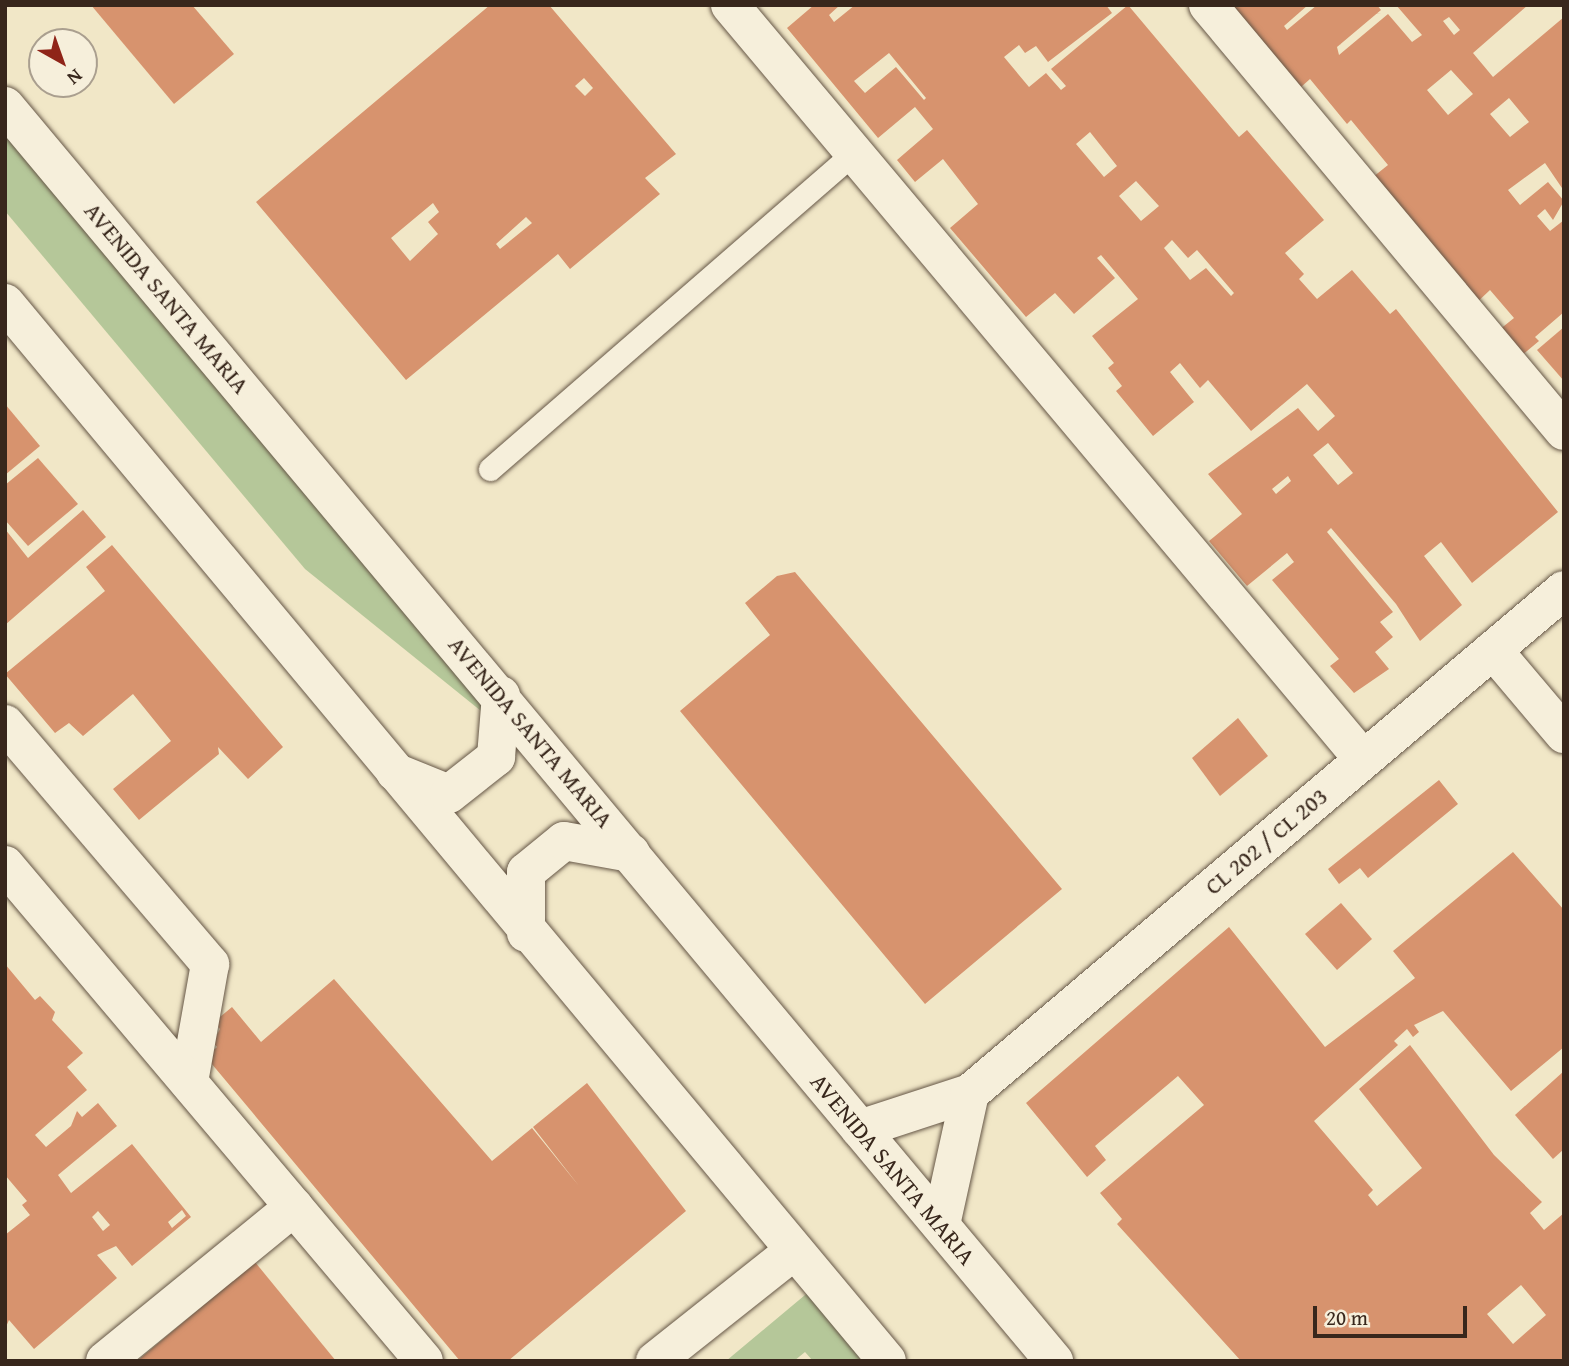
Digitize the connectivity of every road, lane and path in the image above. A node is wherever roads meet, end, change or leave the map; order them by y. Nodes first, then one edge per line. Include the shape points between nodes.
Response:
1 (730, 5) edge
2 (1208, 5) edge
3 (5, 106) edge
4 (854, 153) junction
5 (5, 303) edge
6 (1564, 431) edge
7 (490, 469) dead end
8 (1564, 590) edge
9 (1493, 650) junction
10 (501, 695) junction
11 (5, 724) edge
12 (1564, 734) edge
13 (1362, 758) junction
14 (387, 768) junction
15 (631, 853) junction
16 (5, 864) edge
17 (526, 933) junction
18 (189, 1082) junction
19 (970, 1093) junction
20 (860, 1129) junction
21 (294, 1207) junction
22 (941, 1226) junction
23 (794, 1251) junction
24 (105, 1361) edge
25 (424, 1361) edge
26 (655, 1361) edge
27 (887, 1361) edge
28 (1054, 1361) edge

1 - 4 street
2 - 6 street
3 - 10 street, AVENIDA SANTA MARIA
4 - 7 lane
4 - 13 street
5 - 14 street
8 - 9 street, CL 202 / CL 203
9 - 12 street
9 - 13 street, CL 202 / CL 203
10 - 14 street via 496,757 449,794
10 - 15 street, AVENIDA SANTA MARIA
11 - 18 street via 210,964
13 - 19 street, CL 202 / CL 203
14 - 17 street
15 - 17 street via 564,841 526,872
15 - 20 street, AVENIDA SANTA MARIA
16 - 18 street
17 - 23 street
18 - 21 street
19 - 20 street
19 - 22 street
20 - 22 street, AVENIDA SANTA MARIA
21 - 24 street
21 - 25 street
22 - 28 street, AVENIDA SANTA MARIA
23 - 26 street
23 - 27 street

